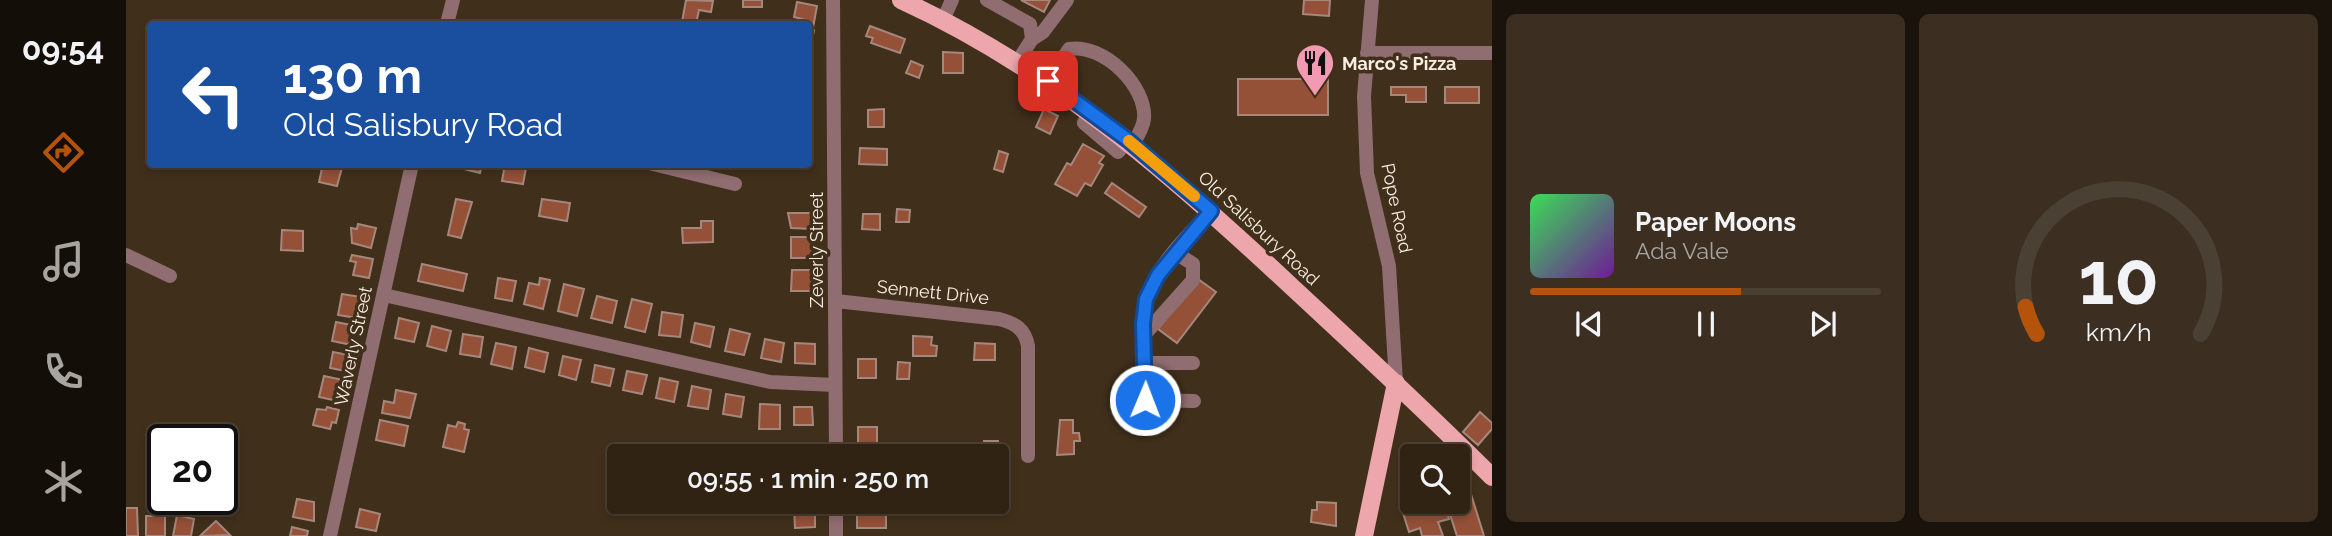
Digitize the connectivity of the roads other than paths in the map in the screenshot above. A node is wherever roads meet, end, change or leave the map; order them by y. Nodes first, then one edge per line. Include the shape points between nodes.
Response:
1 (453, 0) edge
2 (833, 0) edge
3 (901, 0) edge
4 (952, 0) edge
5 (986, 0) edge
6 (1067, 0) edge
7 (1372, 0) edge
8 (943, 20) junction
9 (448, 21) edge
10 (1032, 39) junction
11 (1367, 53) junction
12 (1492, 53) edge
13 (1018, 61) junction
14 (1048, 81) junction
15 (1130, 142) junction
16 (411, 168) edge
17 (669, 168) edge
18 (735, 184) dead end
19 (1211, 211) junction
20 (1176, 253) junction
21 (126, 256) edge
22 (170, 276) dead end
23 (384, 295) junction
24 (836, 301) junction
25 (1144, 335) junction
26 (1146, 363) junction
27 (1193, 363) dead end
28 (1396, 383) junction
29 (835, 385) junction
30 (1194, 401) dead end
31 (835, 444) edge
32 (1028, 456) dead end
33 (1492, 477) edge
34 (836, 514) edge
35 (330, 536) edge
36 (836, 536) edge
37 (1364, 536) edge

1 - 9 street
2 - 24 street, Zeverly Street
3 - 8 main road, Old Salisbury Road
4 - 8 street
5 - 10 street via 1031,24
6 - 10 street via 1043,32
7 - 11 street, Pope Road
8 - 13 main road, Old Salisbury Road
10 - 13 street
11 - 12 street
11 - 28 street, Pope Road via 1367,173 1389,265
13 - 14 main road, Old Salisbury Road
14 - 15 main road, Old Salisbury Road
14 - 15 street via 1069,49 1091,49 1111,59 1143,103 1144,120
15 - 19 main road, Old Salisbury Road
16 - 23 street, Waverly Street
17 - 18 street
19 - 20 street
19 - 28 main road, Old Salisbury Road
20 - 25 street via 1146,299
20 - 25 street via 1193,264 1193,280
21 - 22 street
23 - 29 street via 770,382
23 - 35 street, Waverly Street
24 - 29 street, Zeverly Street
24 - 32 street, Sennett Drive via 999,319 1019,328 1028,346
25 - 26 street
26 - 27 street
26 - 30 street via 1145,400
28 - 33 main road, Old Salisbury Road
28 - 37 main road
29 - 31 street, Zeverly Street
34 - 36 street

